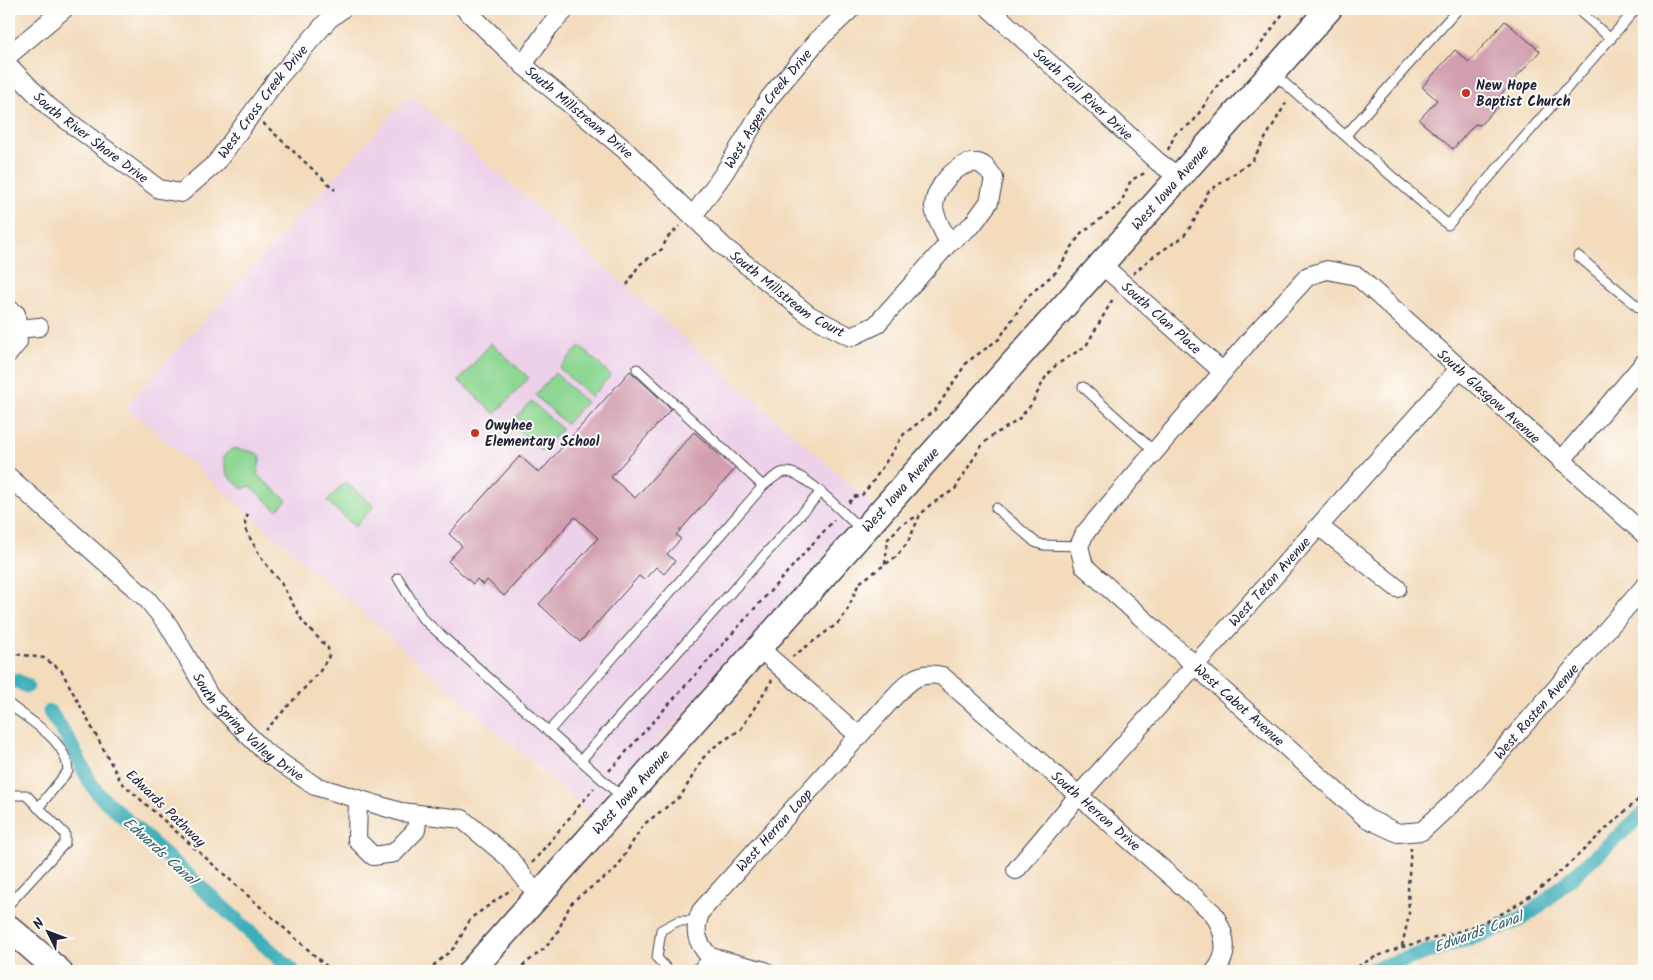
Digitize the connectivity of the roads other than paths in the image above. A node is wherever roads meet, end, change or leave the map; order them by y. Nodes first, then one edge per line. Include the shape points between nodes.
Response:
1 (64, 9) edge
2 (342, 9) edge
3 (465, 9) edge
4 (566, 9) edge
5 (851, 9) edge
6 (990, 9) edge
7 (1329, 9) edge
8 (1458, 9) edge
9 (1577, 9) edge
10 (1634, 9) edge
11 (1611, 38) junction
12 (9, 55) edge
13 (522, 65) junction
14 (9, 66) edge
15 (1272, 72) junction
16 (1346, 136) junction
17 (1179, 177) junction
18 (181, 193) joint
19 (693, 216) junction
20 (949, 243) dead end
21 (1578, 256) dead end
22 (1101, 264) junction
23 (9, 309) edge
24 (1644, 312) edge
25 (39, 327) dead end
26 (17, 329) junction
27 (9, 353) edge
28 (1644, 363) edge
29 (637, 369) dead end
30 (1459, 369) junction
31 (1223, 372) junction
32 (1083, 387) dead end
33 (1155, 452) junction
34 (1561, 461) junction
35 (9, 477) edge
36 (763, 486) junction
37 (820, 493) junction
38 (996, 508) dead end
39 (1320, 527) junction
40 (863, 532) junction
41 (1644, 534) edge
42 (1079, 546) junction
43 (398, 578) dead end
44 (1644, 586) edge
45 (1397, 588) dead end
46 (759, 648) junction
47 (1196, 666) junction
48 (923, 673) joint
49 (9, 704) edge
50 (549, 732) junction
51 (859, 736) junction
52 (581, 760) junction
53 (9, 795) edge
54 (1079, 795) junction
55 (358, 799) junction
56 (624, 799) junction
57 (38, 808) junction
58 (418, 814) junction
59 (1416, 831) joint
60 (1016, 870) dead end
61 (538, 896) junction
62 (9, 904) edge
63 (697, 921) junction
64 (9, 928) edge
65 (710, 957) junction
66 (1222, 969) edge
67 (59, 971) edge
68 (471, 971) edge
69 (669, 971) edge
70 (694, 971) edge
71 (766, 971) edge

1 - 12 street
2 - 18 street, West Cross Creek Drive via 329,19 277,79 216,164
3 - 13 street, South Millstream Drive
4 - 13 street
5 - 19 street, West Aspen Creek Drive via 818,40 770,96 724,173
6 - 17 street, South Fall River Drive via 1158,162
7 - 15 street, West Iowa Avenue
8 - 16 lane
9 - 11 lane
10 - 11 lane
11 - 16 lane via 1448,225
13 - 19 street, South Millstream Drive via 624,149
14 - 18 street, South River Shore Drive via 49,108 159,189
15 - 16 lane
15 - 17 street, West Iowa Avenue
17 - 22 street, West Iowa Avenue
19 - 20 street, South Millstream Court via 723,246 809,315 851,336 876,325
21 - 24 lane
22 - 31 street, South Clan Place
22 - 40 street, West Iowa Avenue
23 - 26 street via 16,314
25 - 26 street
26 - 27 street via 18,342
28 - 34 street
29 - 36 lane
30 - 31 street, South Glasgow Avenue via 1357,276 1327,270 1308,276
30 - 34 street, South Glasgow Avenue
30 - 39 street, West Teton Avenue
31 - 33 street
32 - 33 lane
33 - 42 street via 1085,533
34 - 41 street, South Glasgow Avenue
35 - 55 street, South Spring Valley Drive via 147,599 168,626 210,697 254,742 316,786
36 - 37 lane via 786,472 800,474
36 - 50 lane
37 - 40 lane
37 - 52 lane
38 - 42 lane via 1035,542
39 - 45 street
39 - 47 street, West Teton Avenue
40 - 46 street, West Iowa Avenue
42 - 47 street, West Cabot Avenue via 1084,566
43 - 50 lane via 422,618
44 - 59 street, West Rosten Avenue via 1474,783
46 - 51 street
46 - 56 street, West Iowa Avenue
47 - 54 street, West Teton Avenue
47 - 59 street, West Cabot Avenue via 1366,818 1398,833
48 - 51 street, West Herron Loop via 910,680
48 - 54 street, South Herron Drive via 942,676
49 - 57 lane via 58,742 68,762 68,772
50 - 52 lane
51 - 63 street, West Herron Loop via 710,900
52 - 56 lane
53 - 57 lane via 26,796
54 - 60 street, West Teton Avenue
54 - 66 street, South Herron Drive via 1214,914 1224,930
55 - 58 street, South Spring Valley Drive
55 - 58 street via 357,840 373,856 394,853 416,830
56 - 61 street, West Iowa Avenue
57 - 62 lane via 65,834 64,843
58 - 61 street, South Spring Valley Drive via 462,819 510,858
61 - 68 street, West Iowa Avenue
63 - 65 street via 696,936
63 - 69 lane via 678,921 661,930 656,958
64 - 67 street
65 - 70 lane
65 - 71 street

